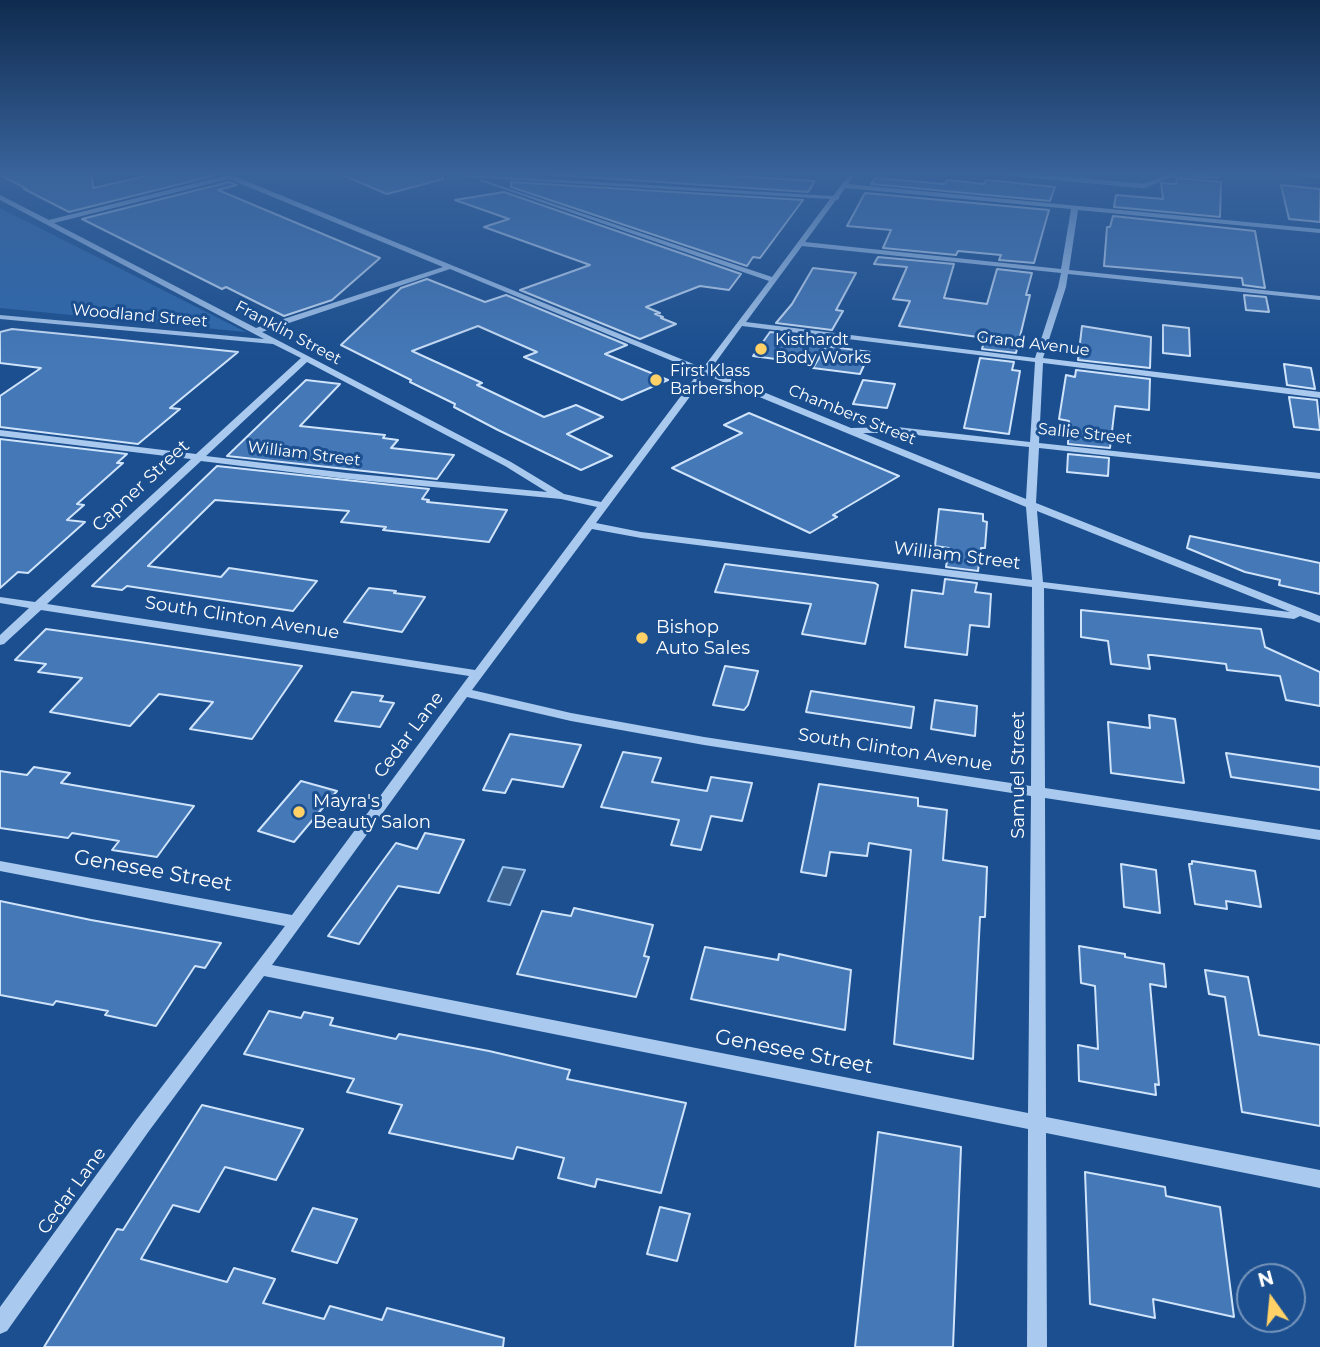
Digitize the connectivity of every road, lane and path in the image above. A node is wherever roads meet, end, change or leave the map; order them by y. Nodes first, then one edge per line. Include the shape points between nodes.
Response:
1 (73, 235) edge
2 (371, 235) edge
3 (641, 235) edge
4 (809, 235) edge
5 (1071, 235) edge
6 (802, 244) junction
7 (450, 267) junction
8 (1066, 271) junction
9 (774, 280) junction
10 (1320, 298) edge
11 (4, 317) edge
12 (0, 323) edge
13 (742, 324) junction
14 (256, 331) junction
15 (277, 343) junction
16 (306, 358) junction
17 (1039, 359) junction
18 (705, 371) junction
19 (1320, 395) edge
20 (845, 429) junction
21 (0, 433) edge
22 (1033, 444) junction
23 (198, 457) junction
24 (1320, 476) edge
25 (561, 496) junction
26 (1031, 505) junction
27 (605, 506) junction
28 (590, 525) junction
29 (1038, 584) junction
30 (0, 600) edge
31 (37, 606) junction
32 (1318, 619) edge
33 (0, 640) edge
34 (478, 674) junction
35 (465, 692) junction
36 (1038, 792) junction
37 (1320, 835) edge
38 (0, 866) edge
39 (296, 922) junction
40 (260, 969) junction
41 (1038, 1124) junction
42 (1320, 1179) edge
43 (0, 1324) edge
44 (1037, 1347) edge

1 - 14 street, Franklin Street
2 - 7 street, Chambers Street
3 - 9 street
4 - 6 street, Cedar Lane
5 - 8 street, Samuel Street
6 - 8 street
6 - 9 street, Cedar Lane
7 - 14 street
7 - 18 street, Chambers Street
8 - 10 street
8 - 17 street, Samuel Street
9 - 13 street, Cedar Lane
11 - 12 street
11 - 15 street, Woodland Street
13 - 17 street, Grand Avenue
13 - 18 street, Cedar Lane
14 - 15 street, Franklin Street
15 - 16 street, Franklin Street
16 - 23 street, Capner Street
16 - 25 street, Franklin Street
17 - 19 street, Grand Avenue
17 - 22 street, Samuel Street
18 - 20 street, Chambers Street
18 - 27 street, Cedar Lane
20 - 22 street, Sallie Street
20 - 26 street, Chambers Street
21 - 23 street, William Street
22 - 24 street, Sallie Street
22 - 26 street, Samuel Street
23 - 25 street, William Street
23 - 31 street, Capner Street
25 - 27 street, William Street
26 - 29 street, Samuel Street
26 - 32 street, Chambers Street
27 - 28 street, Cedar Lane
28 - 29 street, William Street
28 - 34 street, Cedar Lane
29 - 32 street, William Street
29 - 36 street, Samuel Street
30 - 31 street, South Clinton Avenue
31 - 33 street, Capner Street
31 - 34 street, South Clinton Avenue
34 - 35 street, Cedar Lane
35 - 36 street, South Clinton Avenue via 691,738
35 - 39 street, Cedar Lane
36 - 37 street, South Clinton Avenue
36 - 41 street, Samuel Street
38 - 39 street, Genesee Street
39 - 40 street, Cedar Lane
40 - 41 street, Genesee Street
40 - 43 street, Cedar Lane
41 - 42 street, Genesee Street
41 - 44 street, Samuel Street

